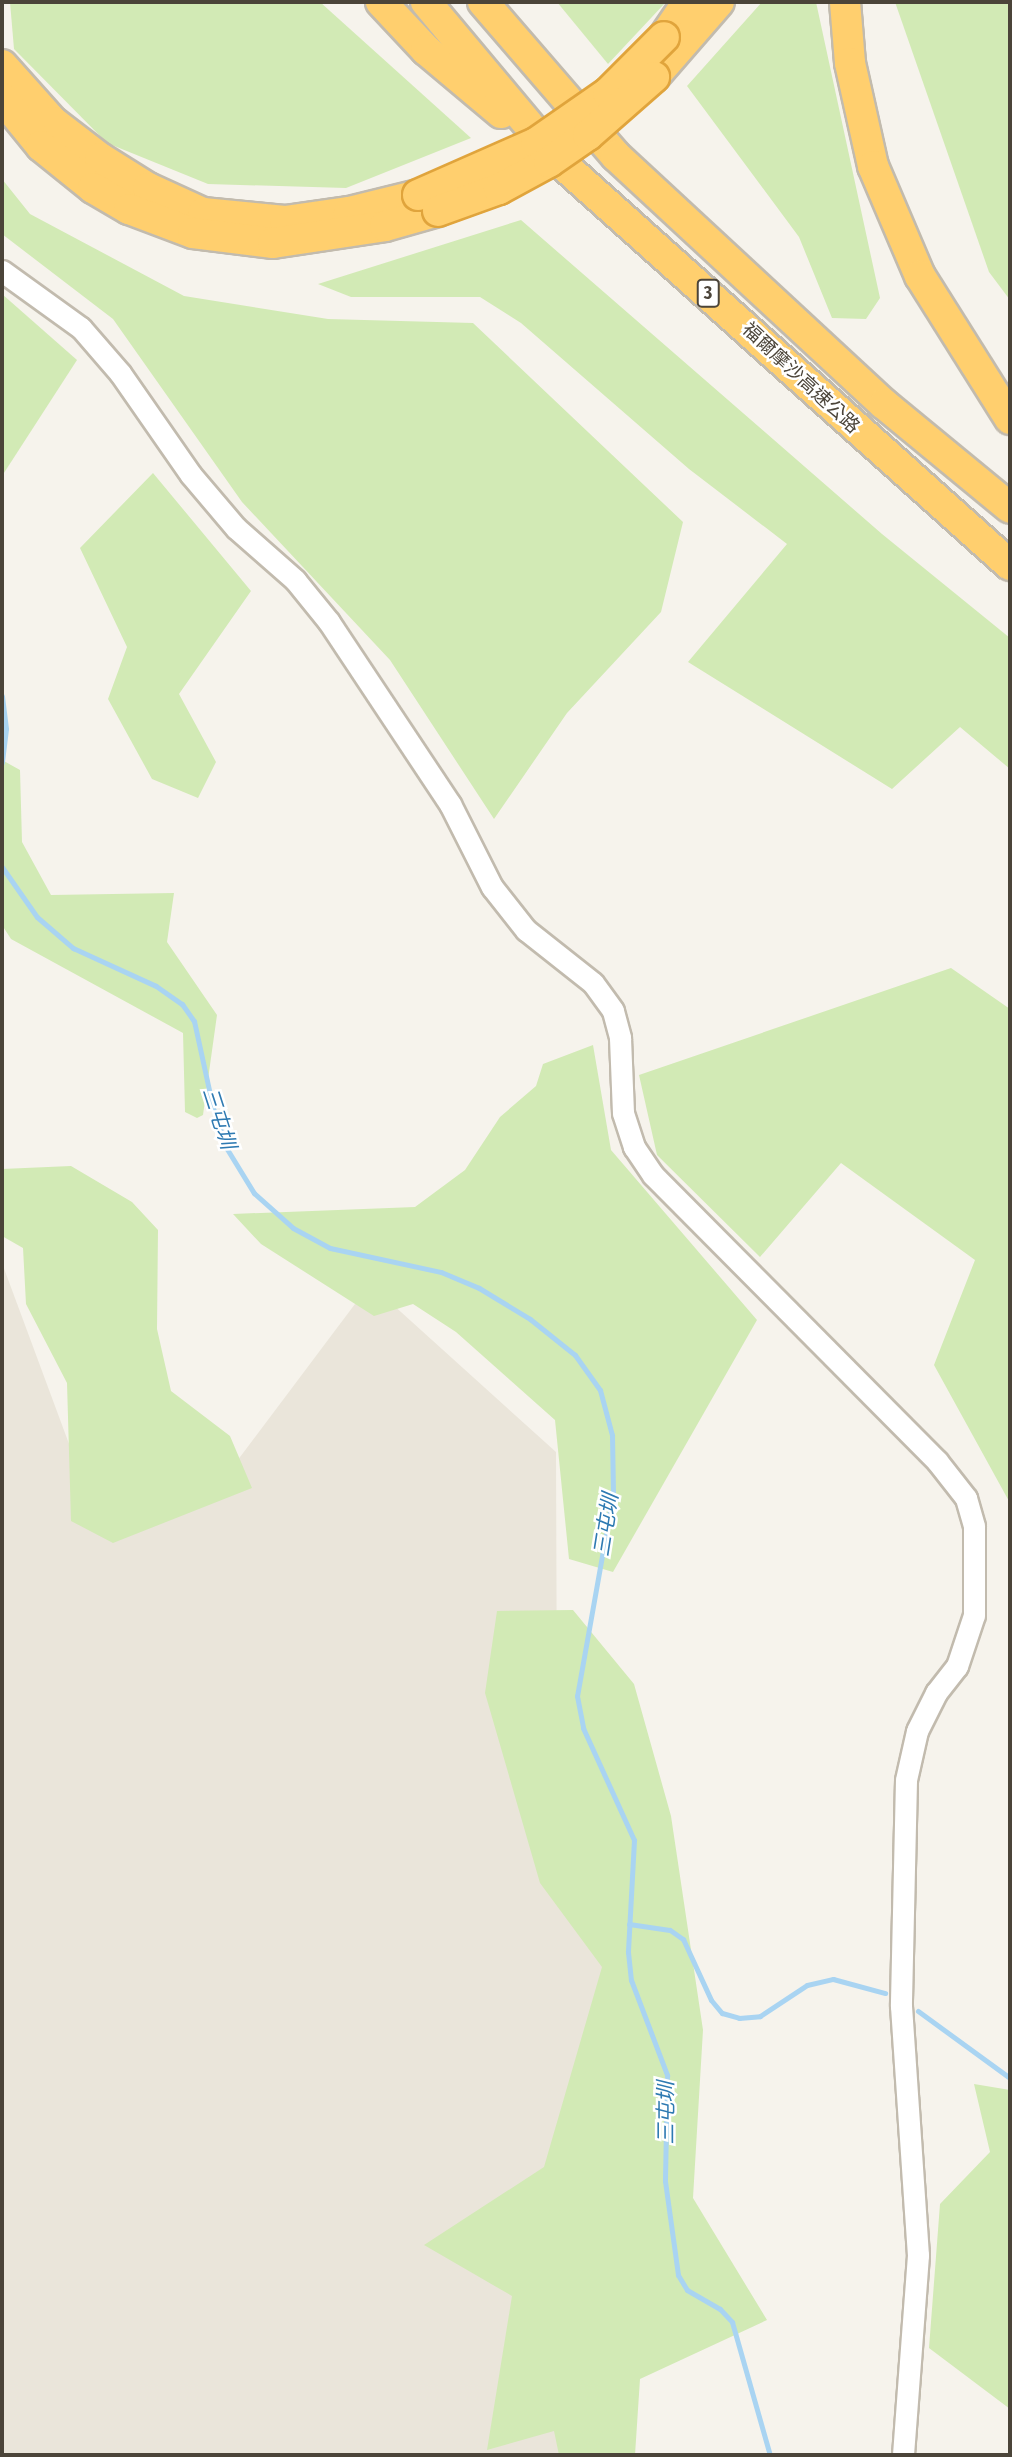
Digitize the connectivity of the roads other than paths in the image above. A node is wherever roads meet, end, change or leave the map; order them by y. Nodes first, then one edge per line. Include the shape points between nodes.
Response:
1 (381, 2) edge
2 (426, 2) edge
3 (483, 2) edge
4 (688, 2) edge
5 (719, 2) edge
6 (845, 2) edge
7 (2, 65) edge
8 (2, 98) edge
9 (560, 162) junction
10 (428, 203) junction
11 (2, 271) edge
12 (1010, 419) edge
13 (1010, 508) edge
14 (1010, 565) edge
15 (903, 2455) edge

1 - 9 highway via 426,50
2 - 9 highway, 福爾摩沙高速公路 / 3
3 - 13 highway, 福爾摩沙高速公路 / 3 via 616,156 884,404
4 - 10 highway, bridge via 664,37 608,93 536,143
5 - 10 highway, bridge via 654,78 550,162 499,189
6 - 12 highway via 850,63 873,166 920,276
7 - 10 highway via 52,122 100,158 148,188 203,213 285,221
8 - 10 highway via 41,145 93,188 129,209 193,233 273,243 385,226
9 - 14 highway, 福爾摩沙高速公路 / 3
11 - 15 street via 81,328 120,373 218,507 295,580 329,622 450,804 492,887 526,930 593,983 613,1011 620,1038 623,1113 634,1147 653,1175 937,1461 966,1498 974,1526 974,1615 957,1666 936,1693 917,1731 906,1780 901,2006 918,2255

